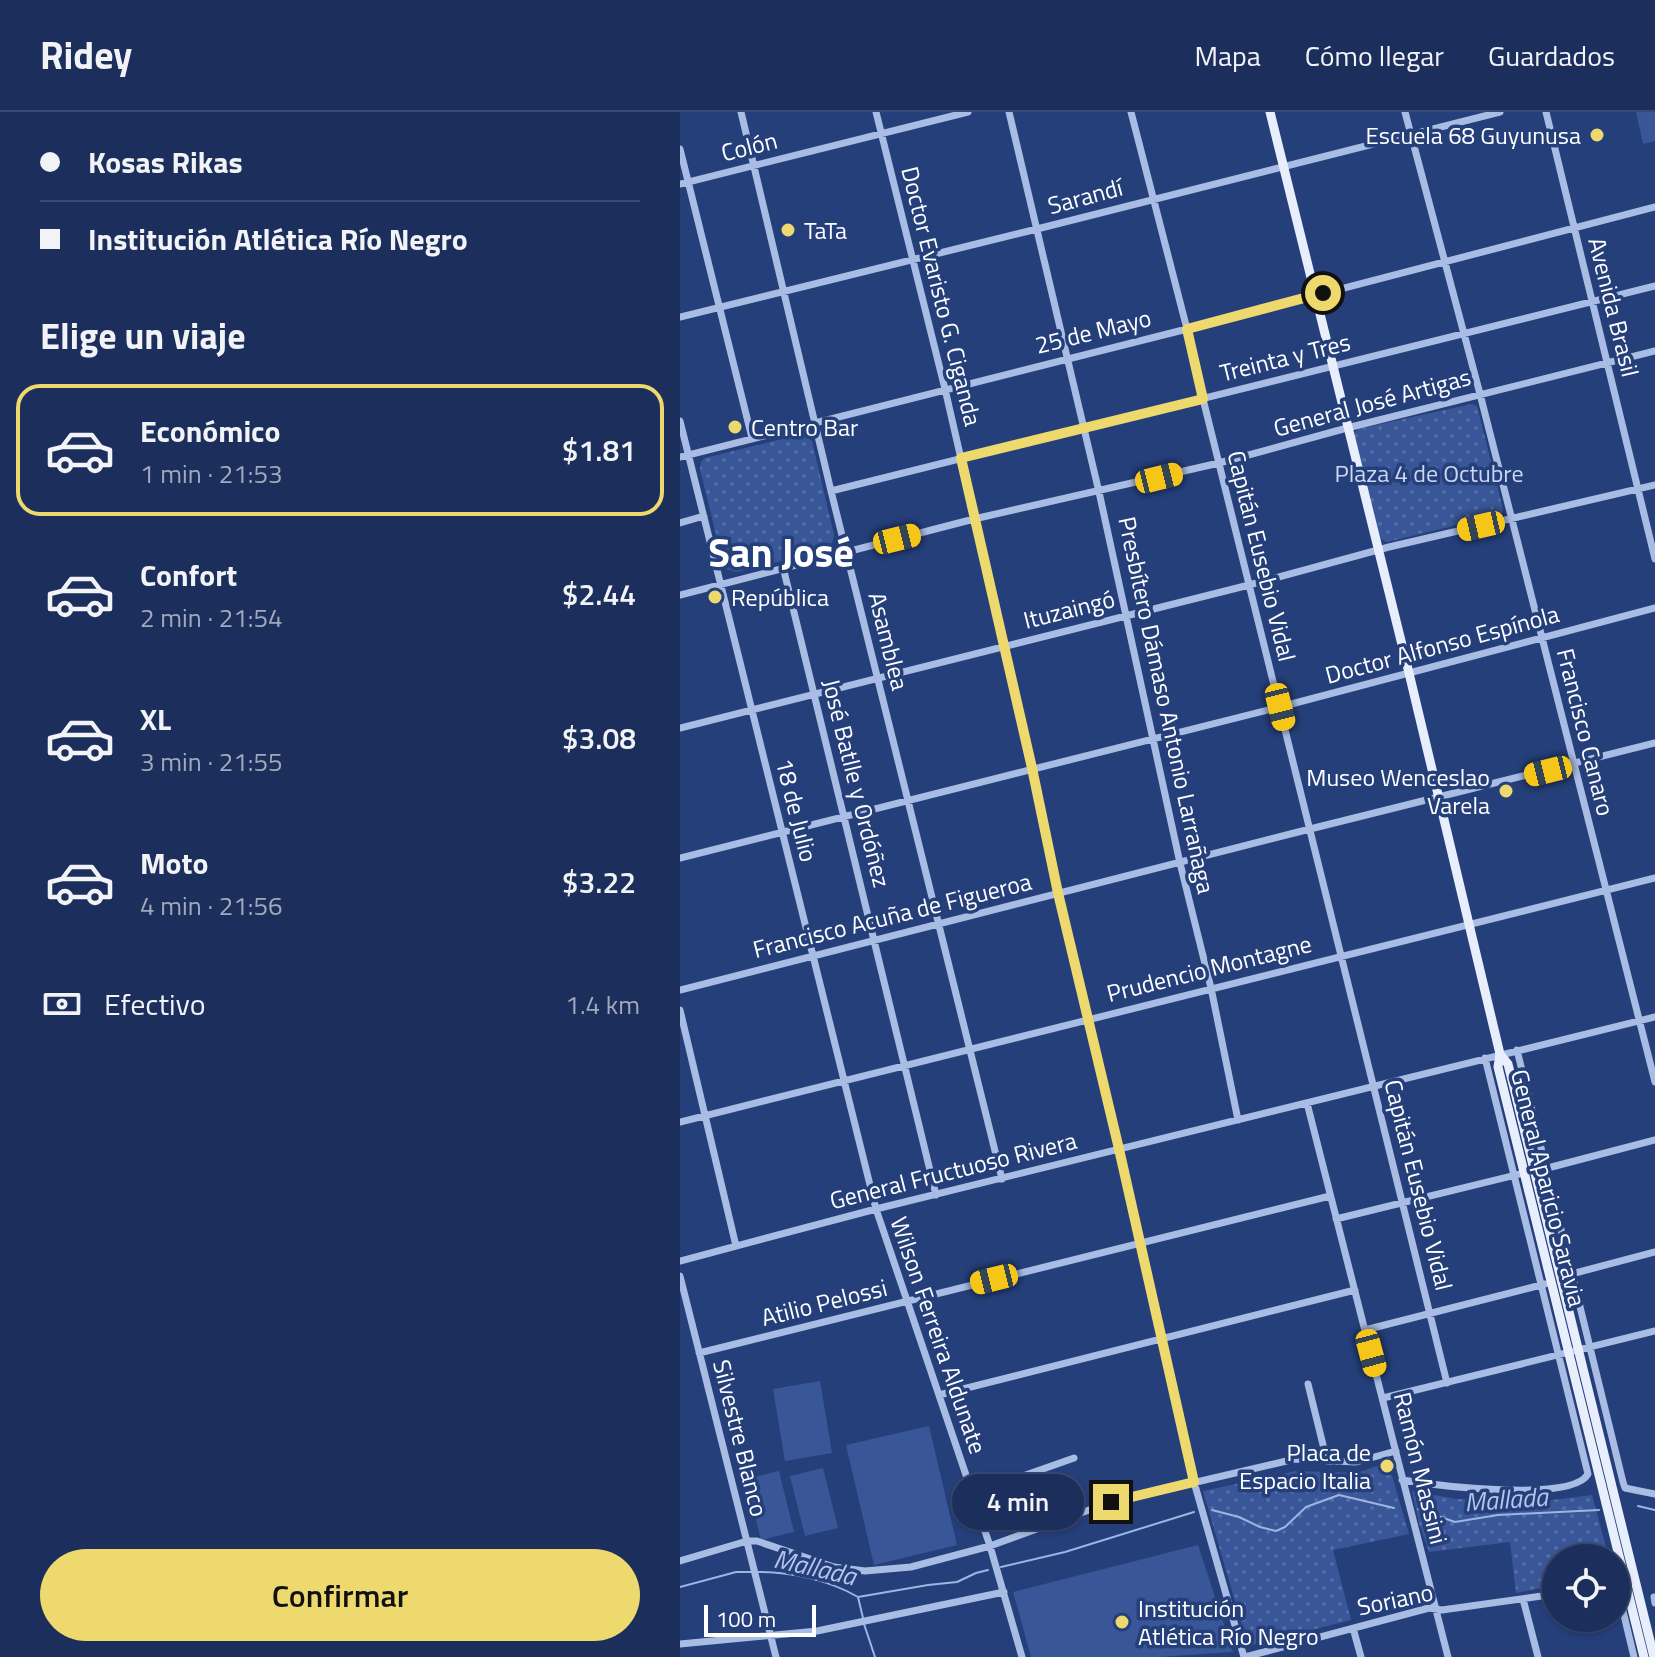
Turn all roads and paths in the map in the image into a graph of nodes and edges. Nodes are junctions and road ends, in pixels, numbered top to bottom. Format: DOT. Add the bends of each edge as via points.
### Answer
graph roads {
  1 [pos="741,112"];
  2 [pos="876,112"];
  3 [pos="968,112"];
  4 [pos="1009,112"];
  5 [pos="1131,112"];
  6 [pos="1270,112"];
  7 [pos="1405,112"];
  8 [pos="1500,112"];
  9 [pos="1546,112"];
  10 [pos="881,134"];
  11 [pos="1411,135"];
  12 [pos="680,149"];
  13 [pos="754,166"];
  14 [pos="1282,166"];
  15 [pos="684,183"];
  16 [pos="1153,199"];
  17 [pos="1655,207"];
  18 [pos="1574,228"];
  19 [pos="1037,229"];
  20 [pos="912,259"];
  21 [pos="1445,262"];
  22 [pos="1655,286"];
  23 [pos="785,291"];
  24 [pos="1315,295"];
  25 [pos="1592,301"];
  26 [pos="721,307"];
  27 [pos="680,317"];
  28 [pos="1187,329"];
  29 [pos="1464,334"];
  30 [pos="1655,351"];
  31 [pos="1067,358"];
  32 [pos="1607,362"];
  33 [pos="1332,366"];
  34 [pos="945,389"];
  35 [pos="1480,394"];
  36 [pos="1203,399"];
  37 [pos="680,421"];
  38 [pos="815,422"];
  39 [pos="1084,428"];
  40 [pos="1347,428"];
  41 [pos="752,438"];
  42 [pos="684,456"];
  43 [pos="961,458"];
  44 [pos="1219,463"];
  45 [pos="1655,485"];
  46 [pos="1637,489"];
  47 [pos="831,491"];
  48 [pos="1099,492"];
  49 [pos="704,516"];
  50 [pos="974,519"];
  51 [pos="1512,519"];
  52 [pos="680,523"];
  53 [pos="1378,550"];
  54 [pos="846,552"];
  55 [pos="1655,559"];
  56 [pos="783,567"];
  57 [pos="720,585"];
  58 [pos="1249,585"];
  59 [pos="680,595"];
  60 [pos="1655,608"];
  61 [pos="1126,615"];
  62 [pos="1542,639"];
  63 [pos="1004,646"];
  64 [pos="1409,673"];
  65 [pos="877,677"];
  66 [pos="814,693"];
  67 [pos="1280,707"];
  68 [pos="751,709"];
  69 [pos="680,728"];
  70 [pos="1153,738"];
  71 [pos="1655,743"];
  72 [pos="1573,765"];
  73 [pos="1032,768"];
  74 [pos="1439,798"];
  75 [pos="909,800"];
  76 [pos="844,816"];
  77 [pos="1310,829"];
  78 [pos="782,832"];
  79 [pos="680,858"];
  80 [pos="1180,863"];
  81 [pos="1655,878"];
  82 [pos="1605,890"];
  83 [pos="1058,893"];
  84 [pos="939,923"];
  85 [pos="1470,924"];
  86 [pos="875,940"];
  87 [pos="814,956"];
  88 [pos="1342,956"];
  89 [pos="1211,988"];
  90 [pos="680,990"];
  91 [pos="680,1010"];
  92 [pos="1655,1017"];
  93 [pos="1087,1019"];
  94 [pos="1641,1021"];
  95 [pos="970,1050"];
  96 [pos="1517,1050"];
  97 [pos="1500,1054"];
  98 [pos="1485,1058"];
  99 [pos="904,1066"];
  100 [pos="844,1081"];
  101 [pos="1655,1082"];
  102 [pos="1374,1085"];
  103 [pos="1307,1103"];
  104 [pos="704,1115"];
  105 [pos="1238,1120"];
  106 [pos="680,1122"];
  107 [pos="1655,1140"];
  108 [pos="1119,1149"];
  109 [pos="1546,1168"];
  110 [pos="1524,1173"];
  111 [pos="1002,1179"];
  112 [pos="936,1195"];
  113 [pos="1330,1196"];
  114 [pos="1402,1203"];
  115 [pos="876,1209"];
  116 [pos="1336,1219"];
  117 [pos="1139,1243"];
  118 [pos="736,1246"];
  119 [pos="1655,1252"];
  120 [pos="680,1261"];
  121 [pos="1572,1274"];
  122 [pos="680,1276"];
  123 [pos="1551,1282"];
  124 [pos="1355,1290"];
  125 [pos="907,1301"];
  126 [pos="1429,1313"];
  127 [pos="1365,1330"];
  128 [pos="1655,1331"];
  129 [pos="1161,1338"];
  130 [pos="1590,1346"];
  131 [pos="1568,1351"];
  132 [pos="699,1353"];
  133 [pos="1447,1383"];
  134 [pos="1308,1384"];
  135 [pos="939,1395"];
  136 [pos="1383,1398"];
  137 [pos="1396,1451"];
  138 [pos="1074,1458"];
  139 [pos="1327,1461"];
  140 [pos="1402,1480"];
  141 [pos="1194,1482"];
  142 [pos="972,1494"];
  143 [pos="1655,1494"];
  144 [pos="747,1541"];
  145 [pos="1613,1544"];
  146 [pos="990,1546"];
  147 [pos="680,1561"];
  148 [pos="1004,1592"];
  149 [pos="1542,1596"];
  150 [pos="1523,1599"];
  151 [pos="1630,1601"];
  152 [pos="1435,1608"];
  153 [pos="1630,1609"];
  154 [pos="1353,1628"];
  155 [pos="1630,1631"];
  156 [pos="770,1635"];
  157 [pos="680,1644"];
  158 [pos="776,1657"];
  159 [pos="1022,1657"];
  160 [pos="1245,1657"];
  161 [pos="1361,1657"];
  162 [pos="1448,1657"];
  163 [pos="1538,1657"];
  164 [pos="1634,1657"];
  165 [pos="1644,1657"];
  166 [pos="1654,1657"];
  1 -- 13 [label="street, Asamblea"];
  2 -- 10 [label="street, Doctor Evaristo G. Ciganda"];
  3 -- 10 [label="street, Colón"];
  4 -- 19 [label="street, Presbítero Dámaso Antonio Larrañaga"];
  5 -- 16 [label="street, Capitán Eusebio Vidal"];
  6 -- 14 [label="main road, General Aparicio Saravia"];
  7 -- 11 [label="street, Francisco Canaro"];
  8 -- 11 [label="street, Sarandí"];
  9 -- 18 [label="street, Avenida Brasil"];
  10 -- 13 [label="street, Colón"];
  10 -- 20 [label="street, Doctor Evaristo G. Ciganda"];
  11 -- 14 [label="street, Sarandí"];
  11 -- 21 [label="street, Francisco Canaro"];
  12 -- 15 [label="street"];
  13 -- 15 [label="street, Colón"];
  13 -- 23 [label="street, Asamblea"];
  14 -- 16 [label="street, Sarandí"];
  14 -- 24 [label="main road, General Aparicio Saravia"];
  15 -- 26 [label="street"];
  16 -- 19 [label="street, Sarandí"];
  16 -- 28 [label="street, Capitán Eusebio Vidal"];
  17 -- 18 [label="street, 25 de Mayo"];
  18 -- 21 [label="street, 25 de Mayo"];
  18 -- 25 [label="street, Avenida Brasil"];
  19 -- 20 [label="street, Sarandí"];
  19 -- 31 [label="street, Presbítero Dámaso Antonio Larrañaga"];
  20 -- 23 [label="street, Sarandí"];
  20 -- 34 [label="street, Doctor Evaristo G. Ciganda"];
  21 -- 24 [label="street, 25 de Mayo"];
  21 -- 29 [label="street, Francisco Canaro"];
  22 -- 25 [label="street, Treinta y Tres"];
  23 -- 26 [label="street, Sarandí"];
  23 -- 38 [label="street, Asamblea"];
  24 -- 28 [label="street, 25 de Mayo"];
  24 -- 33 [label="main road, General Aparicio Saravia"];
  25 -- 29 [label="street, Treinta y Tres"];
  25 -- 32 [label="street, Avenida Brasil"];
  26 -- 27 [label="street, Sarandí"];
  26 -- 41 [label="street"];
  28 -- 31 [label="street, 25 de Mayo"];
  28 -- 36 [label="street, Capitán Eusebio Vidal"];
  29 -- 33 [label="street, Treinta y Tres"];
  29 -- 35 [label="street, Francisco Canaro"];
  30 -- 32 [label="street, General José Artigas"];
  31 -- 34 [label="street, 25 de Mayo"];
  31 -- 39 [label="street, Presbítero Dámaso Antonio Larrañaga"];
  32 -- 35 [label="street, General José Artigas"];
  32 -- 46 [label="street, Avenida Brasil"];
  33 -- 36 [label="street, Treinta y Tres"];
  33 -- 40 [label="main road, General Aparicio Saravia"];
  34 -- 38 [label="street, 25 de Mayo"];
  34 -- 43 [label="street, Doctor Evaristo G. Ciganda"];
  35 -- 40 [label="street, General José Artigas"];
  35 -- 51 [label="street, Francisco Canaro"];
  36 -- 39 [label="street, Treinta y Tres"];
  36 -- 44 [label="street, Capitán Eusebio Vidal"];
  37 -- 42 [label="street, 18 de Julio"];
  38 -- 41 [label="street, 25 de Mayo"];
  38 -- 47 [label="street, Asamblea"];
  39 -- 43 [label="street, Treinta y Tres"];
  39 -- 48 [label="street, Presbítero Dámaso Antonio Larrañaga"];
  40 -- 44 [label="street, General José Artigas"];
  40 -- 53 [label="main road, General Aparicio Saravia"];
  41 -- 42 [label="street, 25 de Mayo"];
  42 -- 49 [label="street, 18 de Julio"];
  43 -- 47 [label="street, Treinta y Tres"];
  43 -- 50 [label="street, Doctor Evaristo G. Ciganda"];
  44 -- 48 [label="street, General José Artigas"];
  44 -- 58 [label="street, Capitán Eusebio Vidal"];
  45 -- 46 [label="street, Ituzaingó"];
  46 -- 51 [label="street, Ituzaingó"];
  46 -- 55 [label="street, Avenida Brasil"];
  47 -- 54 [label="street, Asamblea"];
  48 -- 50 [label="street, General José Artigas"];
  48 -- 61 [label="street, Presbítero Dámaso Antonio Larrañaga"];
  49 -- 52 [label="street"];
  49 -- 57 [label="street, 18 de Julio"];
  50 -- 54 [label="street, General José Artigas"];
  50 -- 63 [label="street, Doctor Evaristo G. Ciganda"];
  51 -- 53 [label="street, Ituzaingó"];
  51 -- 62 [label="street, Francisco Canaro"];
  53 -- 58 [label="street, Ituzaingó"];
  53 -- 64 [label="main road, General Aparicio Saravia"];
  54 -- 56 [label="street, General José Artigas"];
  54 -- 65 [label="street, Asamblea"];
  56 -- 57 [label="street, General José Artigas"];
  56 -- 66 [label="street, José Batlle y Ordóñez"];
  57 -- 59 [label="street, General José Artigas"];
  57 -- 68 [label="street, 18 de Julio"];
  58 -- 61 [label="street, Ituzaingó"];
  58 -- 67 [label="street, Capitán Eusebio Vidal"];
  60 -- 62 [label="street, Doctor Alfonso Espínola"];
  61 -- 63 [label="street, Ituzaingó"];
  61 -- 70 [label="street, Presbítero Dámaso Antonio Larrañaga"];
  62 -- 64 [label="street, Doctor Alfonso Espínola"];
  62 -- 72 [label="street, Francisco Canaro"];
  63 -- 65 [label="street, Ituzaingó"];
  63 -- 73 [label="street, Doctor Evaristo G. Ciganda"];
  64 -- 67 [label="street, Doctor Alfonso Espínola"];
  64 -- 74 [label="main road, General Aparicio Saravia"];
  65 -- 66 [label="street, Ituzaingó"];
  65 -- 75 [label="street, Asamblea"];
  66 -- 68 [label="street, Ituzaingó"];
  66 -- 76 [label="street, José Batlle y Ordóñez"];
  67 -- 70 [label="street, Doctor Alfonso Espínola"];
  67 -- 77 [label="street, Capitán Eusebio Vidal"];
  68 -- 69 [label="street, Ituzaingó"];
  68 -- 78 [label="street, 18 de Julio"];
  70 -- 73 [label="street, Doctor Alfonso Espínola"];
  70 -- 80 [label="street, Presbítero Dámaso Antonio Larrañaga"];
  71 -- 72 [label="street, Francisco Acuña de Figueroa"];
  72 -- 74 [label="street, Francisco Acuña de Figueroa"];
  72 -- 82 [label="street, Francisco Canaro"];
  73 -- 75 [label="street, Doctor Alfonso Espínola"];
  73 -- 83 [label="street, Doctor Evaristo G. Ciganda"];
  74 -- 77 [label="street, Francisco Acuña de Figueroa"];
  74 -- 85 [label="main road, General Aparicio Saravia"];
  75 -- 76 [label="street, Doctor Alfonso Espínola"];
  75 -- 84 [label="street, Asamblea"];
  76 -- 78 [label="street, Doctor Alfonso Espínola"];
  76 -- 86 [label="street, José Batlle y Ordóñez"];
  77 -- 80 [label="street, Francisco Acuña de Figueroa"];
  77 -- 88 [label="street, Capitán Eusebio Vidal"];
  78 -- 79 [label="street, Doctor Alfonso Espínola"];
  78 -- 87 [label="street, 18 de Julio"];
  80 -- 83 [label="street, Francisco Acuña de Figueroa"];
  80 -- 89 [label="street, Presbítero Dámaso Antonio Larrañaga"];
  81 -- 82 [label="street, Prudencio Montagne"];
  82 -- 85 [label="street, Prudencio Montagne"];
  82 -- 94 [label="street, Francisco Canaro"];
  83 -- 84 [label="street, Francisco Acuña de Figueroa"];
  83 -- 93 [label="street, Doctor Evaristo G. Ciganda"];
  84 -- 86 [label="street, Francisco Acuña de Figueroa"];
  84 -- 95 [label="street, Asamblea"];
  85 -- 88 [label="street, Prudencio Montagne"];
  85 -- 97 [label="main road, General Aparicio Saravia"];
  86 -- 87 [label="street, Francisco Acuña de Figueroa"];
  86 -- 99 [label="street, José Batlle y Ordóñez"];
  87 -- 90 [label="street, Francisco Acuña de Figueroa"];
  87 -- 100 [label="street, 18 de Julio"];
  88 -- 89 [label="street, Prudencio Montagne"];
  88 -- 102 [label="street, Capitán Eusebio Vidal"];
  89 -- 93 [label="street, Prudencio Montagne"];
  89 -- 105 [label="street, Presbítero Dámaso Antonio Larrañaga"];
  91 -- 104 [label="street"];
  92 -- 94 [label="street, General Fructuoso Rivera"];
  93 -- 95 [label="street, Prudencio Montagne"];
  93 -- 108 [label="street, Doctor Evaristo G. Ciganda"];
  94 -- 96 [label="street, General Fructuoso Rivera"];
  94 -- 101 [label="street, Francisco Canaro"];
  95 -- 99 [label="street, Prudencio Montagne"];
  95 -- 111 [label="street, Asamblea"];
  96 -- 97 [label="street, General Fructuoso Rivera"];
  96 -- 109 [label="street, General Aparicio Saravia"];
  97 -- 98 [label="street, General Fructuoso Rivera"];
  97 -- 110 [label="main road, General Aparicio Saravia" via="1508,1064"];
  98 -- 102 [label="street, General Fructuoso Rivera"];
  98 -- 110 [label="street, General Aparicio Saravia"];
  99 -- 100 [label="street, Prudencio Montagne"];
  99 -- 112 [label="street, José Batlle y Ordóñez"];
  100 -- 104 [label="street, Prudencio Montagne"];
  100 -- 115 [label="street, 18 de Julio"];
  102 -- 103 [label="street, General Fructuoso Rivera"];
  102 -- 114 [label="street, Capitán Eusebio Vidal"];
  103 -- 105 [label="street, General Fructuoso Rivera"];
  103 -- 113 [label="street, Ramón Massini"];
  104 -- 106 [label="street, Prudencio Montagne"];
  104 -- 118 [label="street"];
  105 -- 108 [label="street, General Fructuoso Rivera"];
  107 -- 109 [label="street"];
  108 -- 111 [label="street, General Fructuoso Rivera"];
  108 -- 117 [label="street, Doctor Evaristo G. Ciganda"];
  109 -- 110 [label="street"];
  109 -- 121 [label="street, General Aparicio Saravia"];
  110 -- 114 [label="street"];
  110 -- 123 [label="main road, General Aparicio Saravia"];
  110 -- 123 [label="street, General Aparicio Saravia"];
  111 -- 112 [label="street, General Fructuoso Rivera"];
  112 -- 115 [label="street, General Fructuoso Rivera"];
  113 -- 116 [label="street, Ramón Massini"];
  113 -- 117 [label="street, Atilio Pelossi"];
  114 -- 116 [label="street"];
  114 -- 126 [label="street, Capitán Eusebio Vidal"];
  115 -- 118 [label="street, General Fructuoso Rivera"];
  115 -- 125 [label="street, Wilson Ferreira Aldunate"];
  116 -- 124 [label="street, Ramón Massini"];
  117 -- 125 [label="street, Atilio Pelossi"];
  117 -- 129 [label="street, Doctor Evaristo G. Ciganda"];
  118 -- 120 [label="street, General Fructuoso Rivera"];
  119 -- 121 [label="street"];
  121 -- 123 [label="street"];
  121 -- 130 [label="street, General Aparicio Saravia"];
  122 -- 132 [label="street, Silvestre Blanco"];
  123 -- 126 [label="street"];
  123 -- 131 [label="main road, General Aparicio Saravia"];
  123 -- 131 [label="street, General Aparicio Saravia"];
  124 -- 127 [label="street, Ramón Massini"];
  124 -- 129 [label="street"];
  125 -- 132 [label="street, Atilio Pelossi"];
  125 -- 135 [label="street, Wilson Ferreira Aldunate"];
  126 -- 127 [label="street"];
  126 -- 133 [label="street, Capitán Eusebio Vidal"];
  127 -- 136 [label="street, Ramón Massini"];
  128 -- 130 [label="street"];
  129 -- 135 [label="street"];
  129 -- 141 [label="street, Doctor Evaristo G. Ciganda"];
  130 -- 131 [label="street"];
  130 -- 143 [label="street, General Aparicio Saravia" via="1625,1488"];
  131 -- 133 [label="street"];
  131 -- 140 [label="street, General Aparicio Saravia" via="1588,1474 1581,1482 1545,1489"];
  131 -- 145 [label="main road, General Aparicio Saravia"];
  132 -- 144 [label="street, Silvestre Blanco"];
  133 -- 136 [label="street"];
  134 -- 139 [label="street"];
  135 -- 142 [label="street, Wilson Ferreira Aldunate"];
  136 -- 137 [label="street, Ramón Massini"];
  137 -- 139 [label="street" via="1356,1462"];
  137 -- 140 [label="street, Ramón Massini"];
  138 -- 142 [label="street"];
  139 -- 141 [label="street" via="1295,1459"];
  140 -- 152 [label="street, Ramón Massini"];
  141 -- 146 [label="street" via="1111,1502"];
  141 -- 160 [label="street, Doctor Evaristo G. Ciganda"];
  142 -- 146 [label="street, Wilson Ferreira Aldunate"];
  144 -- 146 [label="street" via="865,1571 911,1567"];
  144 -- 147 [label="street"];
  144 -- 156 [label="street, Silvestre Blanco"];
  146 -- 148 [label="street, Wilson Ferreira Aldunate"];
  148 -- 156 [label="street" via="856,1624"];
  148 -- 159 [label="street, Wilson Ferreira Aldunate"];
  149 -- 150 [label="street, Soriano"];
  150 -- 152 [label="street, Soriano"];
  150 -- 163 [label="street"];
  151 -- 166 [label="main road, General Aparicio Saravia"];
  152 -- 154 [label="street, Soriano"];
  152 -- 162 [label="street, Ramón Massini"];
  153 -- 165 [label="main road, General Aparicio Saravia"];
  154 -- 160 [label="street, Soriano"];
  154 -- 161 [label="street"];
  155 -- 164 [label="street, General Aparicio Saravia"];
  156 -- 157 [label="street"];
  156 -- 158 [label="street, Silvestre Blanco"];
}
